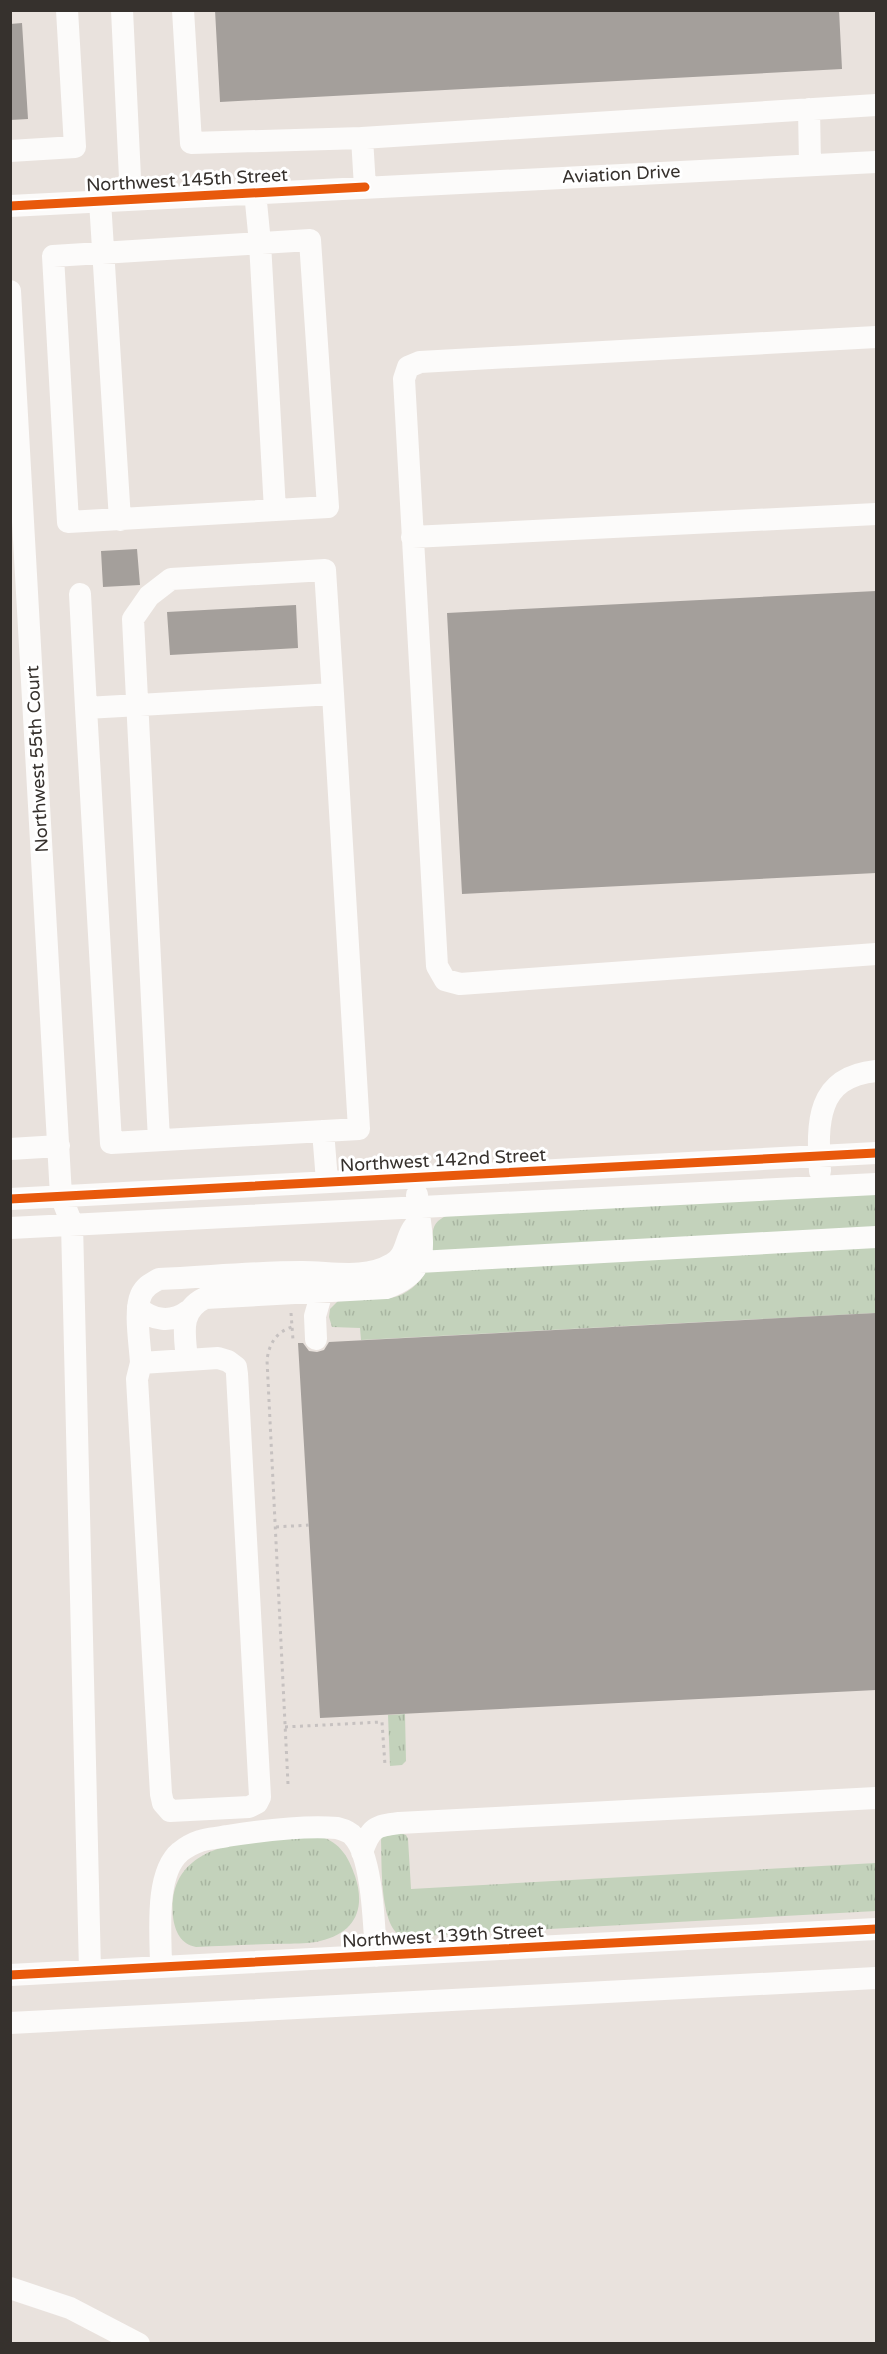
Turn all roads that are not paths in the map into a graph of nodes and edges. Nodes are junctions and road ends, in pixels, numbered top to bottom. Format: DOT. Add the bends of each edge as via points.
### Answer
graph roads {
  1 [pos="67,10"];
  2 [pos="122,10"];
  3 [pos="183,10"];
  4 [pos="876,105"];
  5 [pos="809,109"];
  6 [pos="362,138"];
  7 [pos="10,151"];
  8 [pos="876,162"];
  9 [pos="810,165"];
  10 [pos="365,187"];
  11 [pos="255,192"];
  12 [pos="131,199"];
  13 [pos="100,201"];
  14 [pos="10,206"];
  15 [pos="260,243"];
  16 [pos="104,253"];
  17 [pos="10,291"];
  18 [pos="876,337"];
  19 [pos="275,510"];
  20 [pos="876,514"];
  21 [pos="120,520"];
  22 [pos="412,537"];
  23 [pos="80,594"];
  24 [pos="333,694"];
  25 [pos="136,704"];
  26 [pos="86,708"];
  27 [pos="876,954"];
  28 [pos="876,1071"];
  29 [pos="323,1131"];
  30 [pos="159,1140"];
  31 [pos="59,1146"];
  32 [pos="10,1149"];
  33 [pos="876,1153"];
  34 [pos="819,1156"];
  35 [pos="416,1178"];
  36 [pos="327,1181"];
  37 [pos="876,1184"];
  38 [pos="822,1187"];
  39 [pos="61,1196"];
  40 [pos="10,1199"];
  41 [pos="418,1215"];
  42 [pos="72,1224"];
  43 [pos="10,1228"];
  44 [pos="876,1237"];
  45 [pos="419,1262"];
  46 [pos="322,1292"];
  47 [pos="138,1307"];
  48 [pos="188,1311"];
  49 [pos="316,1339"];
  50 [pos="187,1360"];
  51 [pos="141,1363"];
  52 [pos="876,1798"];
  53 [pos="377,1826"];
  54 [pos="339,1828"];
  55 [pos="362,1852"];
  56 [pos="876,1929"];
  57 [pos="376,1956"];
  58 [pos="161,1967"];
  59 [pos="90,1970"];
  60 [pos="10,1975"];
  61 [pos="876,1978"];
  62 [pos="10,2023"];
  63 [pos="10,2288"];
  64 [pos="139,2343"];
  1 -- 7 [label="street" via="75,147"];
  2 -- 12 [label="street"];
  3 -- 6 [label="street" via="191,143"];
  4 -- 5 [label="street"];
  5 -- 6 [label="street"];
  5 -- 9 [label="street"];
  6 -- 10 [label="street"];
  8 -- 9 [label="street, Aviation Drive"];
  9 -- 10 [label="street, Aviation Drive"];
  10 -- 11 [label="street, Northwest 145th Street"];
  11 -- 12 [label="street, Northwest 145th Street"];
  11 -- 15 [label="street"];
  12 -- 13 [label="street, Northwest 145th Street"];
  13 -- 14 [label="street, Northwest 145th Street"];
  13 -- 16 [label="street"];
  15 -- 16 [label="street"];
  15 -- 19 [label="street"];
  15 -- 19 [label="street" via="310,240 328,507"];
  16 -- 21 [label="street"];
  16 -- 21 [label="street" via="53,256 68,522"];
  17 -- 31 [label="street, Northwest 55th Court"];
  18 -- 22 [label="street" via="420,362 408,367 404,379"];
  19 -- 21 [label="street"];
  20 -- 22 [label="street"];
  22 -- 27 [label="street" via="437,966 445,980 460,984"];
  23 -- 26 [label="street"];
  24 -- 25 [label="street"];
  24 -- 25 [label="street" via="325,570 171,579 149,596 132,619"];
  24 -- 29 [label="street" via="359,1129"];
  25 -- 26 [label="street"];
  25 -- 30 [label="street"];
  26 -- 30 [label="street" via="111,1143"];
  28 -- 34 [label="street" via="842,1082 826,1098 820,1116"];
  29 -- 30 [label="street"];
  29 -- 36 [label="street"];
  31 -- 32 [label="street"];
  31 -- 39 [label="street, Northwest 55th Court"];
  33 -- 34 [label="street, Northwest 142nd Street"];
  34 -- 35 [label="street, Northwest 142nd Street"];
  34 -- 38 [label="street"];
  35 -- 36 [label="street, Northwest 142nd Street"];
  35 -- 41 [label="street"];
  36 -- 39 [label="street, Northwest 142nd Street"];
  37 -- 38 [label="street"];
  38 -- 41 [label="street"];
  39 -- 40 [label="street, Northwest 142nd Street"];
  39 -- 42 [label="street, Northwest 55th Court"];
  41 -- 42 [label="street"];
  41 -- 45 [label="street" via="423,1234"];
  41 -- 47 [label="street" via="406,1249 397,1261 383,1269 364,1274 301,1272 159,1279 141,1294"];
  42 -- 43 [label="street"];
  42 -- 59 [label="street"];
  44 -- 45 [label="street"];
  45 -- 46 [label="street" via="401,1282 386,1288"];
  46 -- 48 [label="street" via="205,1298"];
  46 -- 49 [label="street" via="315,1316"];
  47 -- 48 [label="street" via="157,1318 173,1318"];
  47 -- 51 [label="street"];
  48 -- 50 [label="street"];
  50 -- 51 [label="street"];
  50 -- 51 [label="street" via="218,1358 228,1361 237,1374 260,1797 249,1807 170,1811 163,1803 137,1379"];
  52 -- 53 [label="street"];
  53 -- 54 [label="street"];
  53 -- 55 [label="street" via="368,1835"];
  54 -- 55 [label="street" via="353,1835"];
  54 -- 58 [label="street" via="200,1840 179,1853 168,1870 162,1893"];
  55 -- 57 [label="street"];
  56 -- 57 [label="street, Northwest 139th Street"];
  57 -- 58 [label="street, Northwest 139th Street"];
  58 -- 59 [label="street, Northwest 139th Street"];
  59 -- 60 [label="street, Northwest 139th Street"];
  61 -- 62 [label="street"];
  63 -- 64 [label="street" via="70,2308"];
}
